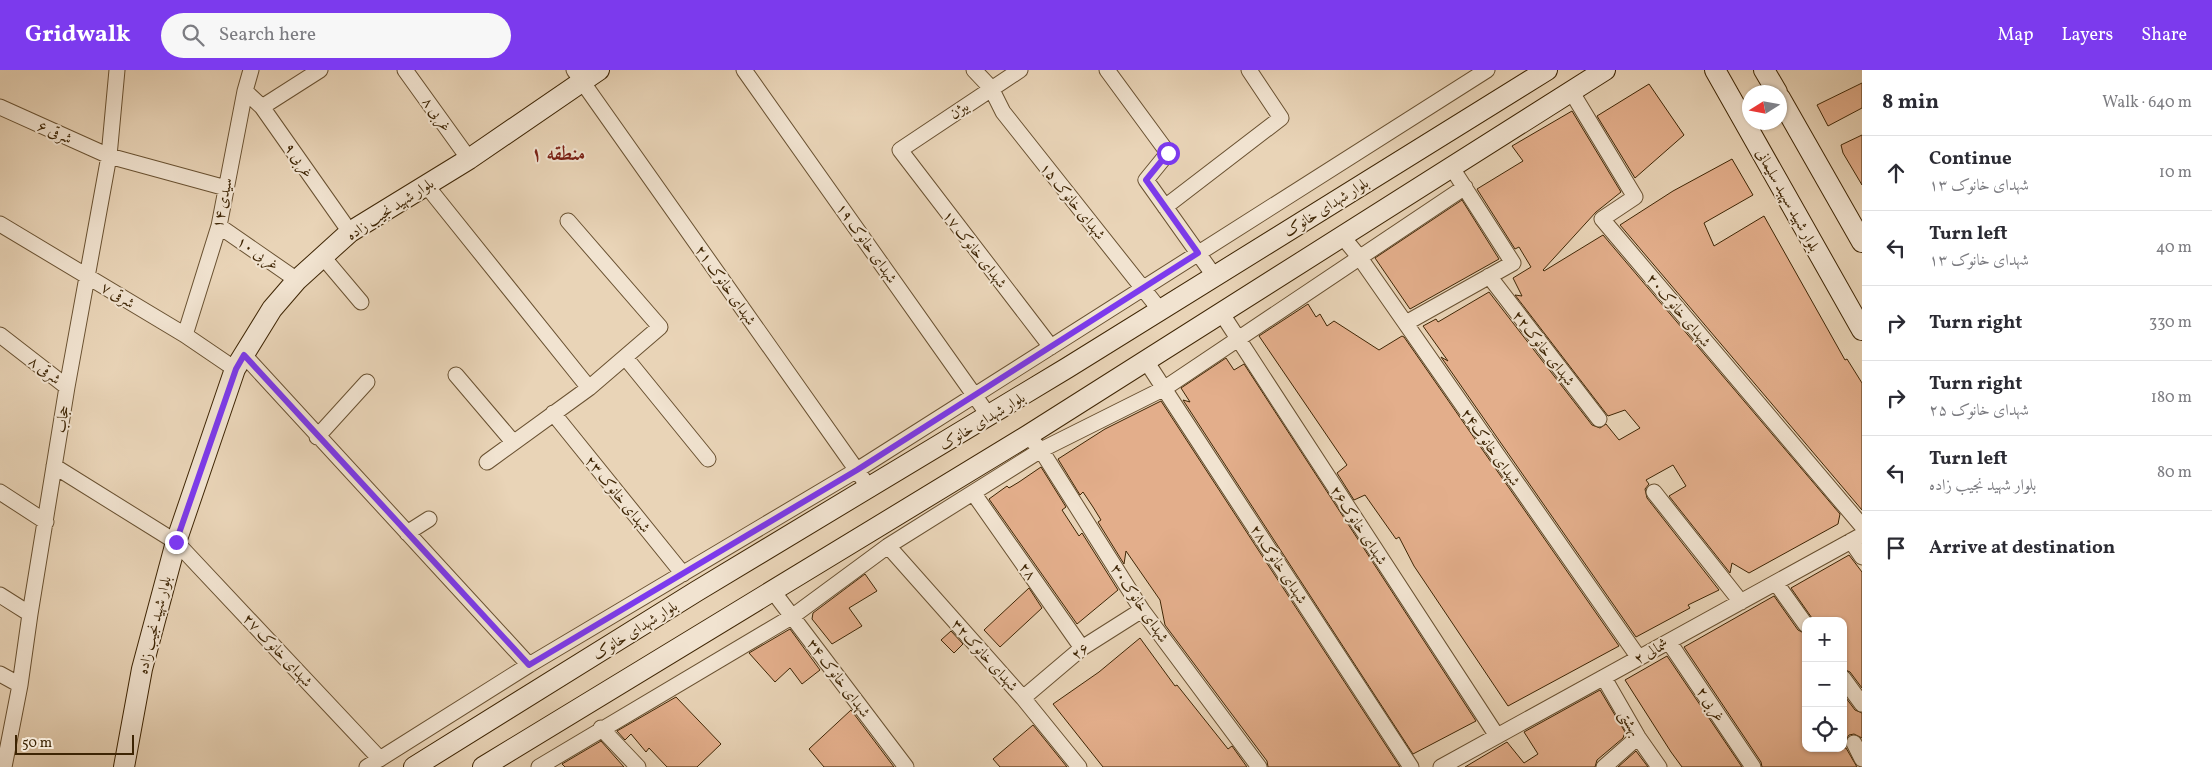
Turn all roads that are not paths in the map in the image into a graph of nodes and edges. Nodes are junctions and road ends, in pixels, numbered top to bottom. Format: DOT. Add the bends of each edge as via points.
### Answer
graph roads {
  1 [pos="117,70"];
  2 [pos="251,70"];
  3 [pos="320,70"];
  4 [pos="405,70"];
  5 [pos="744,70"];
  6 [pos="974,70"];
  7 [pos="1020,70"];
  8 [pos="1107,70"];
  9 [pos="1250,70"];
  10 [pos="1487,70"];
  11 [pos="1546,70"];
  12 [pos="1605,70"];
  13 [pos="1715,70"];
  14 [pos="1764,70"];
  15 [pos="585,74"];
  16 [pos="1772,85"];
  17 [pos="991,88"];
  18 [pos="1571,91"];
  19 [pos="245,92"];
  20 [pos="0,107"];
  21 [pos="262,107"];
  22 [pos="1787,110"];
  23 [pos="900,150"];
  24 [pos="109,156"];
  25 [pos="469,159"];
  26 [pos="1452,168"];
  27 [pos="426,185"];
  28 [pos="1465,187"];
  29 [pos="226,188"];
  30 [pos="1165,206"];
  31 [pos="568,221"];
  32 [pos="0,224"];
  33 [pos="219,226"];
  34 [pos="350,232"];
  35 [pos="1342,236"];
  36 [pos="1862,242"];
  37 [pos="1198,253"];
  38 [pos="323,257"];
  39 [pos="1360,258"];
  40 [pos="86,276"];
  41 [pos="1489,276"];
  42 [pos="1215,277"];
  43 [pos="297,280"];
  44 [pos="1144,288"];
  45 [pos="361,302"];
  46 [pos="1160,310"];
  47 [pos="1222,314"];
  48 [pos="1406,323"];
  49 [pos="1862,330"];
  50 [pos="184,334"];
  51 [pos="0,335"];
  52 [pos="1238,337"];
  53 [pos="1051,347"];
  54 [pos="625,357"];
  55 [pos="1146,361"];
  56 [pos="240,362"];
  57 [pos="456,375"];
  58 [pos="367,382"];
  59 [pos="67,387"];
  60 [pos="589,388"];
  61 [pos="1165,388"];
  62 [pos="974,394"];
  63 [pos="553,413"];
  64 [pos="990,416"];
  65 [pos="1599,419"];
  66 [pos="317,437"];
  67 [pos="514,442"];
  68 [pos="1034,443"];
  69 [pos="708,459"];
  70 [pos="487,462"];
  71 [pos="54,466"];
  72 [pos="857,470"];
  73 [pos="870,489"];
  74 [pos="0,492"];
  75 [pos="1654,492"];
  76 [pos="974,494"];
  77 [pos="780,516"];
  78 [pos="429,519"];
  79 [pos="46,522"];
  80 [pos="1862,526"];
  81 [pos="407,533"];
  82 [pos="792,535"];
  83 [pos="1856,538"];
  84 [pos="176,542"];
  85 [pos="888,546"];
  86 [pos="1862,557"];
  87 [pos="683,574"];
  88 [pos="1776,583"];
  89 [pos="772,590"];
  90 [pos="0,596"];
  91 [pos="1742,602"];
  92 [pos="1142,610"];
  93 [pos="30,614"];
  94 [pos="793,616"];
  95 [pos="1802,619"];
  96 [pos="605,620"];
  97 [pos="616,641"];
  98 [pos="1669,642"];
  99 [pos="1082,648"];
  100 [pos="1638,658"];
  101 [pos="529,665"];
  102 [pos="0,674"];
  103 [pos="1604,678"];
  104 [pos="1847,683"];
  105 [pos="20,685"];
  106 [pos="1023,698"];
  107 [pos="1862,704"];
  108 [pos="431,727"];
  109 [pos="601,728"];
  110 [pos="1497,736"];
  111 [pos="1638,737"];
  112 [pos="1854,743"];
  113 [pos="443,749"];
  114 [pos="1862,758"];
  115 [pos="380,759"];
  116 [pos="4,767"];
  117 [pos="124,767"];
  118 [pos="366,767"];
  119 [pos="414,767"];
  120 [pos="483,767"];
  121 [pos="539,767"];
  122 [pos="638,767"];
  123 [pos="906,767"];
  124 [pos="1079,767"];
  125 [pos="1259,767"];
  126 [pos="1411,767"];
  127 [pos="1441,767"];
  128 [pos="1604,767"];
  129 [pos="1659,767"];
  130 [pos="1752,767"];
  1 -- 24 [label="street, حجاب"];
  2 -- 19 [label="street, سیدی ۱۴"];
  3 -- 21 [label="street"];
  4 -- 25 [label="street, غربی ۸"];
  5 -- 62 [label="street, شهدای خانوک ۱۹"];
  6 -- 17 [label="street, شهدای خانوک ۱۵"];
  7 -- 17 [label="street, بیژن"];
  8 -- 30 [label="street" via="1168,153 1146,180"];
  9 -- 30 [label="street" via="1281,118"];
  10 -- 37 [label="street"];
  11 -- 42 [label="main road, بلوار شهدای خانوک"];
  12 -- 18 [label="main road"];
  13 -- 49 [label="main road, بلوار شهید سپهبد سلیمانی"];
  14 -- 16 [label="main road"];
  15 -- 25 [label="main road, بلوار شهید نجیب زاده"];
  15 -- 72 [label="street, شهدای خانوک ۲۱"];
  17 -- 23 [label="street, بیژن"];
  17 -- 44 [label="street, شهدای خانوک ۱۵" via="1003,112"];
  18 -- 26 [label="main road"];
  18 -- 80 [label="street, شهدای خانوک۲۰" via="1635,197 1602,219"];
  19 -- 21 [label="street, غربی ۹"];
  19 -- 29 [label="street, سیدی ۱۴"];
  20 -- 24 [label="street, شرقی ۶"];
  21 -- 34 [label="street, غربی ۹"];
  22 -- 36 [label="main road"];
  23 -- 53 [label="street, شهدای خانوک ۱۷"];
  24 -- 29 [label="street, شرقی ۶"];
  24 -- 40 [label="street, حجاب"];
  25 -- 27 [label="main road, بلوار شهید نجیب زاده"];
  26 -- 28 [label="street"];
  26 -- 35 [label="main road"];
  27 -- 34 [label="main road, بلوار شهید نجیب زاده"];
  27 -- 60 [label="street"];
  28 -- 39 [label="street"];
  28 -- 41 [label="street" via="1513,263"];
  29 -- 33 [label="street, سیدی ۱۴"];
  30 -- 37 [label="street"];
  31 -- 54 [label="street" via="660,327"];
  32 -- 40 [label="street, شرقی ۷"];
  33 -- 43 [label="street, غربی ۱۰"];
  33 -- 50 [label="street, سیدی ۱۴"];
  34 -- 38 [label="main road, بلوار شهید نجیب زاده"];
  35 -- 39 [label="street, شهدای خانوک۲۴"];
  35 -- 47 [label="main road"];
  37 -- 42 [label="street"];
  37 -- 44 [label="street"];
  38 -- 43 [label="main road, بلوار شهید نجیب زاده"];
  38 -- 45 [label="street"];
  39 -- 48 [label="street, شهدای خانوک۲۴"];
  39 -- 52 [label="street"];
  40 -- 50 [label="street, شرقی ۷"];
  40 -- 59 [label="street, حجاب"];
  41 -- 48 [label="street"];
  41 -- 65 [label="street, شهدای خانوک۲۲"];
  42 -- 46 [label="main road, بلوار شهدای خانوک"];
  43 -- 56 [label="main road, بلوار شهید نجیب زاده" via="272,310"];
  44 -- 46 [label="street, شهدای خانوک ۱۵"];
  44 -- 53 [label="street"];
  46 -- 64 [label="main road, بلوار شهدای خانوک"];
  47 -- 52 [label="street, شهدای خانوک۲۶"];
  47 -- 55 [label="main road"];
  48 -- 100 [label="street, شهدای خانوک۲۴"];
  50 -- 56 [label="street, شرقی ۷"];
  51 -- 59 [label="street, شرقی ۸"];
  52 -- 61 [label="street"];
  52 -- 110 [label="street, شهدای خانوک۲۶"];
  53 -- 62 [label="street"];
  54 -- 60 [label="street"];
  54 -- 69 [label="street"];
  55 -- 61 [label="street, شهدای خانوک۲۸"];
  55 -- 68 [label="main road"];
  56 -- 66 [label="street, شرقی ۷"];
  56 -- 84 [label="main road, بلوار شهید نجیب زاده"];
  57 -- 67 [label="street"];
  58 -- 66 [label="street"];
  59 -- 71 [label="street, حجاب"];
  60 -- 63 [label="street"];
  61 -- 68 [label="street"];
  61 -- 126 [label="street, شهدای خانوک۲۸"];
  62 -- 64 [label="street, شهدای خانوک ۱۹"];
  62 -- 72 [label="street"];
  63 -- 67 [label="street"];
  63 -- 87 [label="street, شهدای خانوک ۲۳"];
  64 -- 73 [label="main road, بلوار شهدای خانوک"];
  66 -- 81 [label="street, شرقی ۷"];
  67 -- 70 [label="street"];
  68 -- 76 [label="street"];
  68 -- 89 [label="main road"];
  68 -- 92 [label="street, شهدای خانوک۳۰"];
  71 -- 79 [label="street, حجاب"];
  71 -- 84 [label="street, شهدای خانوک ۲۷"];
  72 -- 73 [label="street, شهدای خانوک ۲۱"];
  72 -- 77 [label="street"];
  73 -- 82 [label="main road, بلوار شهدای خانوک"];
  74 -- 79 [label="street"];
  75 -- 91 [label="street"];
  76 -- 85 [label="street"];
  76 -- 99 [label="street, ۲۸"];
  77 -- 82 [label="street"];
  77 -- 87 [label="street"];
  78 -- 81 [label="street"];
  79 -- 93 [label="street, حجاب"];
  81 -- 101 [label="street, شرقی ۷"];
  82 -- 97 [label="main road, بلوار شهدای خانوک"];
  83 -- 86 [label="street"];
  83 -- 88 [label="street, شمالی ۲"];
  84 -- 115 [label="street, شهدای خانوک ۲۷"];
  84 -- 117 [label="main road, بلوار شهید نجیب زاده" via="142,669"];
  85 -- 94 [label="street"];
  85 -- 106 [label="street, شهدای خانوک۳۲"];
  87 -- 96 [label="street"];
  88 -- 91 [label="street, شمالی ۲"];
  88 -- 95 [label="street"];
  89 -- 94 [label="street, ۳۴ شهدای خانوک"];
  89 -- 120 [label="main road"];
  90 -- 93 [label="street"];
  91 -- 98 [label="street, شمالی ۲"];
  92 -- 99 [label="street, ۲۶"];
  92 -- 125 [label="street, شهدای خانوک۳۰"];
  93 -- 105 [label="street, حجاب"];
  94 -- 109 [label="street"];
  94 -- 123 [label="street, ۳۴ شهدای خانوک"];
  96 -- 97 [label="street"];
  96 -- 101 [label="street"];
  97 -- 113 [label="main road, بلوار شهدای خانوک"];
  98 -- 100 [label="street, شمالی ۲"];
  98 -- 130 [label="street, ۲ غربی"];
  99 -- 106 [label="street, ۲۶"];
  100 -- 103 [label="street, شمالی ۲"];
  101 -- 108 [label="street"];
  102 -- 105 [label="street"];
  103 -- 110 [label="street, شمالی ۲"];
  103 -- 111 [label="street, بهشتی"];
  104 -- 107 [label="street"];
  105 -- 116 [label="street, حجاب"];
  106 -- 124 [label="street, شهدای خانوک۳۲"];
  108 -- 113 [label="street"];
  108 -- 115 [label="street"];
  109 -- 121 [label="street"];
  109 -- 122 [label="street"];
  110 -- 127 [label="street, شمالی ۲"];
  111 -- 128 [label="street"];
  111 -- 129 [label="street, بهشتی"];
  112 -- 114 [label="street"];
  113 -- 119 [label="main road, بلوار شهدای خانوک"];
  115 -- 118 [label="street"];
}
